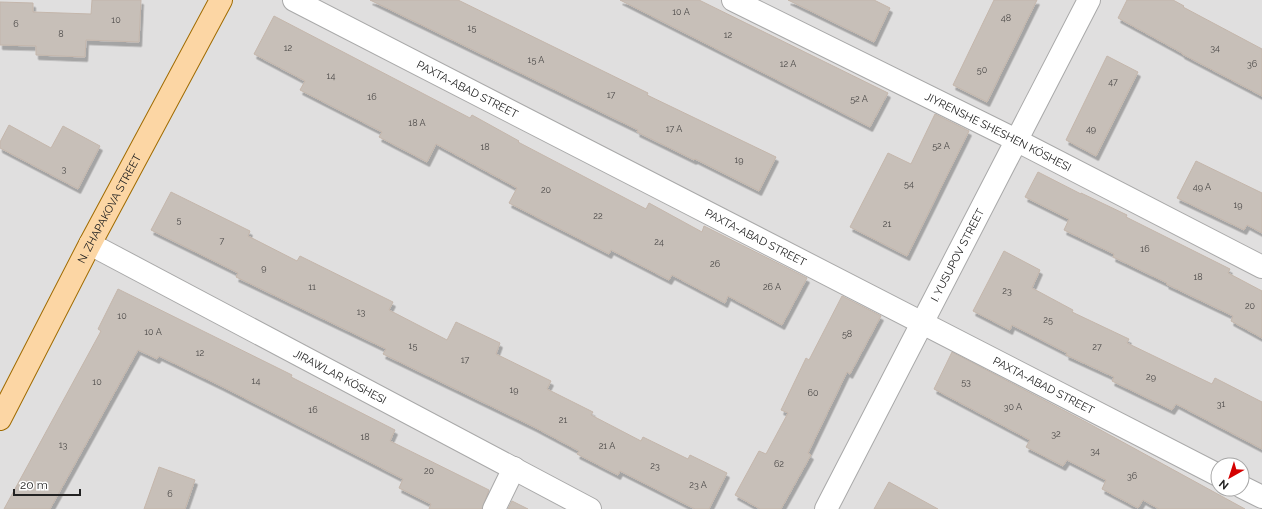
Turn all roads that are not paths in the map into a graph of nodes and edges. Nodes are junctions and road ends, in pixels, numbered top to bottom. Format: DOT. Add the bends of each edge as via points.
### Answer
graph roads {
  1 [pos="221,0"];
  2 [pos="294,0"];
  3 [pos="733,0"];
  4 [pos="1089,0"];
  5 [pos="1016,140"];
  6 [pos="90,244"];
  7 [pos="1262,267"];
  8 [pos="922,322"];
  9 [pos="0,419"];
  10 [pos="514,468"];
  11 [pos="1210,471"];
  12 [pos="1250,491"];
  13 [pos="1262,497"];
  14 [pos="494,509"];
  15 [pos="590,509"];
  16 [pos="826,509"];
  1 -- 6 [label="main road, N. ZHAPAKOVA STREET"];
  2 -- 8 [label="street, PAXTA-ABAD STREET"];
  3 -- 5 [label="street, JIYRENSHE SHESHEN KÓSHESI"];
  4 -- 5 [label="street, I. YUSUPOV STREET"];
  5 -- 7 [label="street, JIYRENSHE SHESHEN KÓSHESI"];
  5 -- 8 [label="street, I. YUSUPOV STREET"];
  6 -- 9 [label="main road, N. ZHAPAKOVA STREET"];
  6 -- 10 [label="street"];
  8 -- 11 [label="street, PAXTA-ABAD STREET"];
  8 -- 16 [label="street, I. YUSUPOV STREET"];
  10 -- 14 [label="street"];
  10 -- 15 [label="street"];
  12 -- 13 [label="street"];
}
